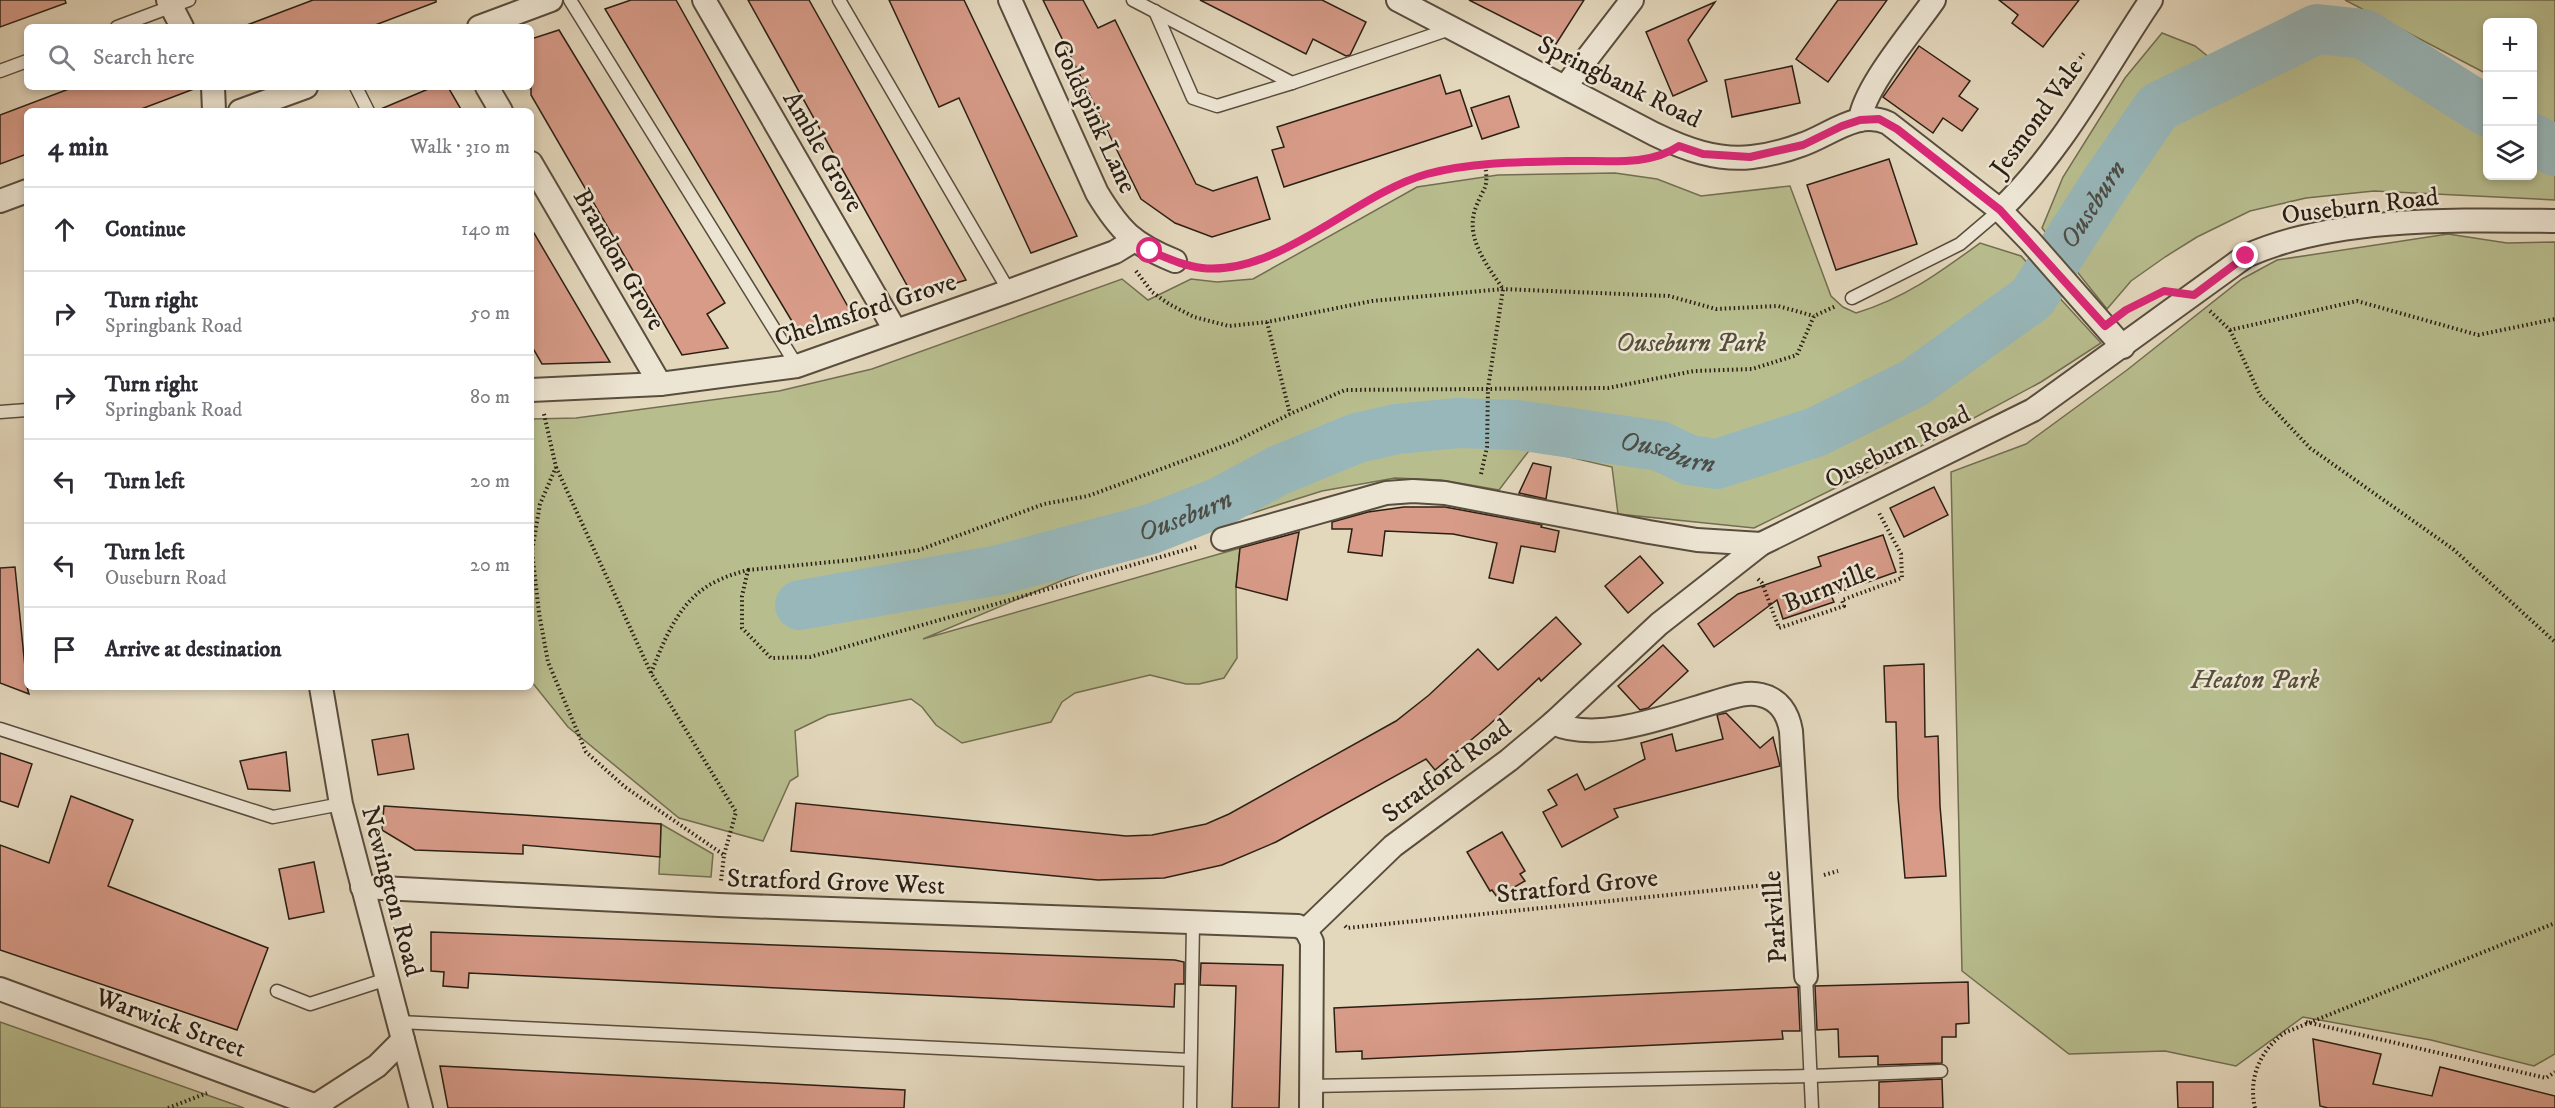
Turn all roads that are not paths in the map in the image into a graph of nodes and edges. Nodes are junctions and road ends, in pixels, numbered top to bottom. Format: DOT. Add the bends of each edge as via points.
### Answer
graph roads {
  1 [pos="551,0"];
  2 [pos="570,0"];
  3 [pos="704,0"];
  4 [pos="839,0"];
  5 [pos="1010,0"];
  6 [pos="1133,0"];
  7 [pos="1398,0"];
  8 [pos="1632,0"];
  9 [pos="1935,0"];
  10 [pos="2151,0"];
  11 [pos="176,2"];
  12 [pos="1155,11"];
  13 [pos="124,24"];
  14 [pos="181,24"];
  15 [pos="487,24"];
  16 [pos="1453,28"];
  17 [pos="24,62"];
  18 [pos="0,71"];
  19 [pos="1292,83"];
  20 [pos="1565,87"];
  21 [pos="213,90"];
  22 [pos="298,90"];
  23 [pos="358,90"];
  24 [pos="489,90"];
  25 [pos="214,108"];
  26 [pos="248,108"];
  27 [pos="366,108"];
  28 [pos="499,108"];
  29 [pos="1860,120"];
  30 [pos="534,168"];
  31 [pos="24,192"];
  32 [pos="0,201"];
  33 [pos="2000,210"];
  34 [pos="2555,221"];
  35 [pos="1133,240"];
  36 [pos="1175,261"];
  37 [pos="1009,291"];
  38 [pos="1852,298"];
  39 [pos="895,330"];
  40 [pos="2123,347"];
  41 [pos="797,366"];
  42 [pos="660,384"];
  43 [pos="535,390"];
  44 [pos="24,410"];
  45 [pos="0,412"];
  46 [pos="1223,539"];
  47 [pos="1761,544"];
  48 [pos="321,690"];
  49 [pos="1553,723"];
  50 [pos="0,729"];
  51 [pos="340,804"];
  52 [pos="362,887"];
  53 [pos="1192,923"];
  54 [pos="1306,930"];
  55 [pos="1806,976"];
  56 [pos="387,979"];
  57 [pos="0,989"];
  58 [pos="277,991"];
  59 [pos="401,1031"];
  60 [pos="1190,1060"];
  61 [pos="1941,1071"];
  62 [pos="1811,1076"];
  63 [pos="1311,1097"];
  64 [pos="318,1107"];
  65 [pos="421,1108"];
  66 [pos="1190,1108"];
  67 [pos="1812,1108"];
  1 -- 15 [label="street"];
  2 -- 41 [label="lane"];
  3 -- 39 [label="street, Amble Grove"];
  4 -- 37 [label="lane"];
  5 -- 35 [label="street, Goldspink Lane" via="1097,193"];
  6 -- 12 [label="lane"];
  7 -- 16 [label="street, Springbank Road"];
  8 -- 20 [label="street"];
  9 -- 29 [label="street" via="1870,92"];
  10 -- 33 [label="street, Jesmond Vale" via="2038,170"];
  11 -- 13 [label="lane"];
  11 -- 14 [label="street"];
  12 -- 19 [label="lane"];
  12 -- 19 [label="lane" via="1193,98 1217,106"];
  16 -- 19 [label="lane"];
  16 -- 20 [label="street, Springbank Road"];
  17 -- 18 [label="lane"];
  20 -- 29 [label="street, Springbank Road" via="1679,146 1703,154 1750,157 1803,145"];
  21 -- 25 [label="street"];
  22 -- 26 [label="street"];
  23 -- 27 [label="lane"];
  24 -- 28 [label="street"];
  29 -- 33 [label="street, Springbank Road" via="1879,119 1897,129"];
  30 -- 42 [label="street, Brandon Grove"];
  31 -- 32 [label="street"];
  33 -- 38 [label="lane, Jesmond Vale" via="1960,244 1935,259"];
  33 -- 40 [label="street, Springbank Road"];
  34 -- 40 [label="street, Ouseburn Road" via="2391,225 2270,245 2246,256"];
  35 -- 36 [label="street, Goldspink Lane"];
  35 -- 37 [label="street, Chelmsford Grove" via="1114,252"];
  37 -- 39 [label="street, Chelmsford Grove"];
  39 -- 41 [label="street, Chelmsford Grove"];
  40 -- 47 [label="street, Ouseburn Road" via="2033,410"];
  41 -- 42 [label="street, Chelmsford Grove"];
  42 -- 43 [label="street, Chelmsford Grove"];
  44 -- 45 [label="lane"];
  46 -- 47 [label="street" via="1347,503 1413,491 1445,493 1687,538"];
  47 -- 49 [label="street, Stratford Road" via="1659,624"];
  48 -- 51 [label="street, Newington Road"];
  49 -- 54 [label="street, Stratford Road" via="1393,846"];
  49 -- 55 [label="street, Parkville" via="1576,730 1612,728 1751,694 1779,704 1790,723"];
  50 -- 51 [label="lane" via="273,817"];
  51 -- 52 [label="street, Newington Road"];
  52 -- 53 [label="street, Stratford Grove West"];
  52 -- 56 [label="street, Newington Road"];
  53 -- 54 [label="street, Stratford Grove West" via="1291,924"];
  53 -- 60 [label="lane"];
  54 -- 63 [label="street" via="1312,942"];
  55 -- 62 [label="lane, Parkville"];
  56 -- 58 [label="lane" via="310,1004"];
  56 -- 59 [label="street, Newington Road"];
  57 -- 64 [label="street, Warwick Street"];
  59 -- 60 [label="lane"];
  59 -- 64 [label="street" via="377,1066"];
  59 -- 65 [label="street, Newington Road"];
  60 -- 66 [label="lane"];
  61 -- 62 [label="lane"];
  62 -- 63 [label="lane"];
  62 -- 67 [label="lane, Parkville"];
}
